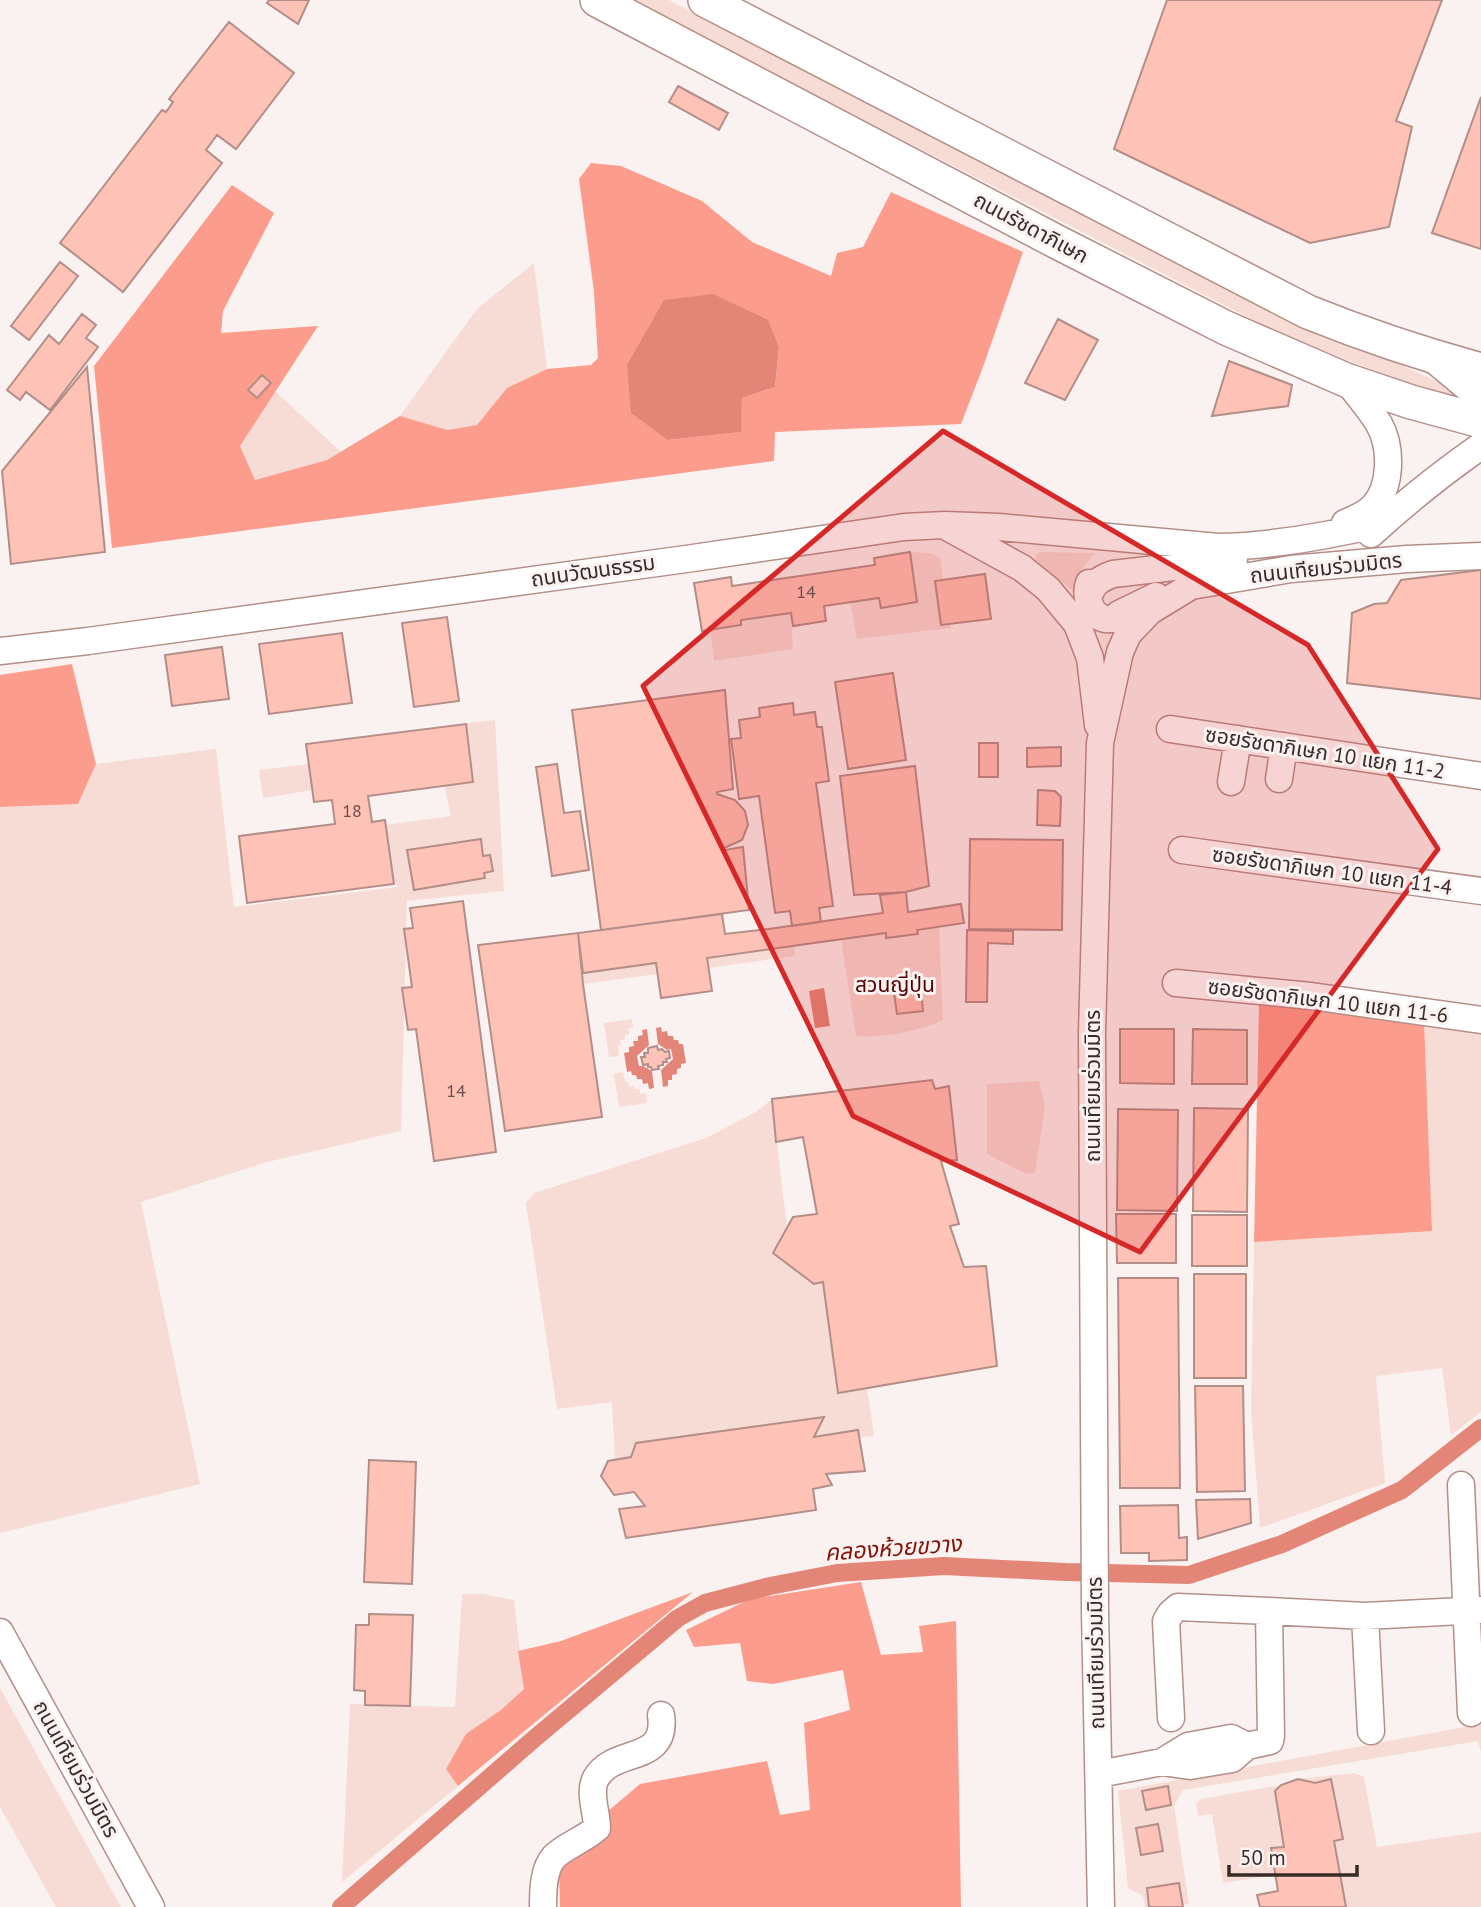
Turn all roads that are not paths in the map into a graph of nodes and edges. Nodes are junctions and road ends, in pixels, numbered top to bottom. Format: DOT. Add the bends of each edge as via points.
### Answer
graph roads {
  1 [pos="597,0"];
  2 [pos="705,0"];
  3 [pos="1429,355"];
  4 [pos="1481,370"];
  5 [pos="1346,380"];
  6 [pos="1481,399"];
  7 [pos="1481,421"];
  8 [pos="1481,446"];
  9 [pos="1382,523"];
  10 [pos="945,525"];
  11 [pos="1293,539"];
  12 [pos="1188,543"];
  13 [pos="1479,554"];
  14 [pos="1191,586"];
  15 [pos="1088,599"];
  16 [pos="0,651"];
  17 [pos="1170,729"];
  18 [pos="1238,739"];
  19 [pos="1100,743"];
  20 [pos="1284,746"];
  21 [pos="1481,776"];
  22 [pos="1279,779"];
  23 [pos="1231,782"];
  24 [pos="1182,850"];
  25 [pos="1481,891"];
  26 [pos="1176,983"];
  27 [pos="1481,1020"];
  28 [pos="1461,1485"];
  29 [pos="1474,1610"];
  30 [pos="1269,1611"];
  31 [pos="1365,1616"];
  32 [pos="0,1632"];
  33 [pos="1471,1713"];
  34 [pos="661,1715"];
  35 [pos="1171,1718"];
  36 [pos="1371,1731"];
  37 [pos="1098,1774"];
  38 [pos="151,1907"];
  39 [pos="543,1907"];
  40 [pos="1101,1907"];
  1 -- 5 [label="main road, ถนนรัชดาภิเษก" via="1192,311"];
  2 -- 3 [label="main road" via="1308,312"];
  3 -- 4 [label="main road"];
  3 -- 6 [label="street"];
  5 -- 7 [label="main road, ถนนรัชดาภิเษก"];
  5 -- 11 [label="street" via="1380,425 1387,445 1384,488 1374,506 1357,519"];
  8 -- 9 [label="street"];
  9 -- 11 [label="street"];
  9 -- 15 [label="street" via="1372,534 1344,544 1113,574 1091,587"];
  10 -- 12 [label="street, ถนนวัฒนธรรม"];
  10 -- 16 [label="street, ถนนวัฒนธรรม"];
  10 -- 19 [label="street" via="1022,568 1048,589 1077,624 1090,658"];
  11 -- 12 [label="street, ถนนเทียมร่วมมิตร" via="1248,546"];
  12 -- 15 [label="street" via="1106,564 1093,574"];
  13 -- 14 [label="street, ถนนเทียมร่วมมิตร" via="1291,569"];
  14 -- 15 [label="street" via="1149,598 1113,619 1101,618"];
  14 -- 19 [label="street, ถนนเทียมร่วมมิตร" via="1150,611 1128,634"];
  17 -- 18 [label="street, ซอยรัชดาภิเษก 10 แยก 11-2"];
  18 -- 20 [label="street, ซอยรัชดาภิเษก 10 แยก 11-2"];
  18 -- 23 [label="street"];
  19 -- 37 [label="street, ถนนเทียมร่วมมิตร" via="1092,1033"];
  20 -- 21 [label="street, ซอยรัชดาภิเษก 10 แยก 11-2"];
  20 -- 22 [label="street"];
  24 -- 25 [label="street, ซอยรัชดาภิเษก 10 แยก 11-4"];
  26 -- 27 [label="street, ซอยรัชดาภิเษก 10 แยก 11-6"];
  28 -- 29 [label="street"];
  29 -- 31 [label="street"];
  29 -- 33 [label="street"];
  30 -- 31 [label="street"];
  30 -- 35 [label="street" via="1178,1607 1171,1613 1166,1621"];
  30 -- 37 [label="street" via="1270,1741 1247,1746 1231,1738 1188,1746 1162,1762"];
  31 -- 36 [label="street"];
  32 -- 38 [label="street, ถนนเทียมร่วมมิตร"];
  34 -- 39 [label="street" via="660,1739 606,1768 595,1780 597,1828 553,1858 544,1880"];
  37 -- 40 [label="street, ถนนเทียมร่วมมิตร"];
}
